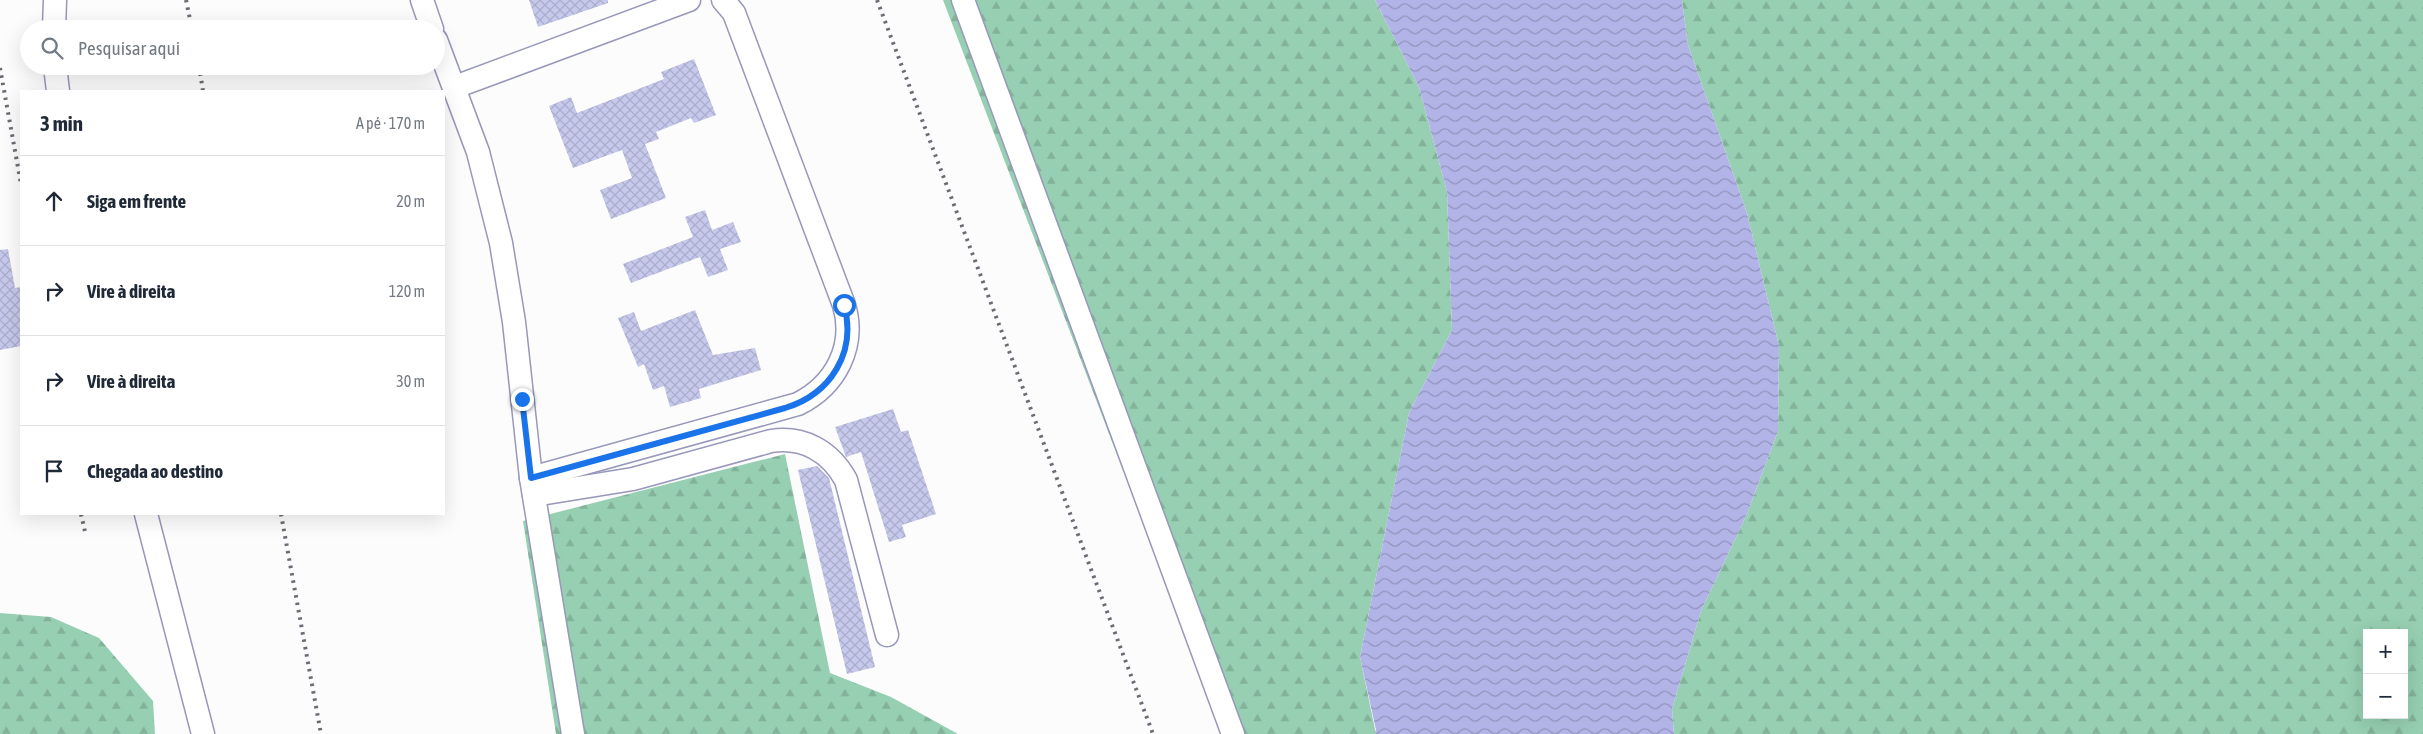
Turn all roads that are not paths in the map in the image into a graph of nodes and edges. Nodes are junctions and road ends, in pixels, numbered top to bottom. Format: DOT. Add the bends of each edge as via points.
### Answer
graph roads {
  1 [pos="55,0"];
  2 [pos="422,0"];
  3 [pos="689,0"];
  4 [pos="723,0"];
  5 [pos="963,0"];
  6 [pos="54,20"];
  7 [pos="429,20"];
  8 [pos="445,62"];
  9 [pos="56,75"];
  10 [pos="455,87"];
  11 [pos="58,90"];
  12 [pos="532,486"];
  13 [pos="146,515"];
  14 [pos="887,635"];
  15 [pos="203,734"];
  16 [pos="573,734"];
  17 [pos="1233,734"];
  1 -- 6 [label="street"];
  2 -- 7 [label="street"];
  3 -- 10 [label="street"];
  4 -- 12 [label="street" via="734,13 844,305 847,338 840,363 825,385 798,404"];
  5 -- 17 [label="street"];
  8 -- 10 [label="street"];
  9 -- 11 [label="street"];
  10 -- 12 [label="street" via="478,152 501,243 514,322"];
  12 -- 14 [label="street" via="633,479 770,441 793,440 808,444 834,461 846,480"];
  12 -- 16 [label="street"];
  13 -- 15 [label="street"];
}
